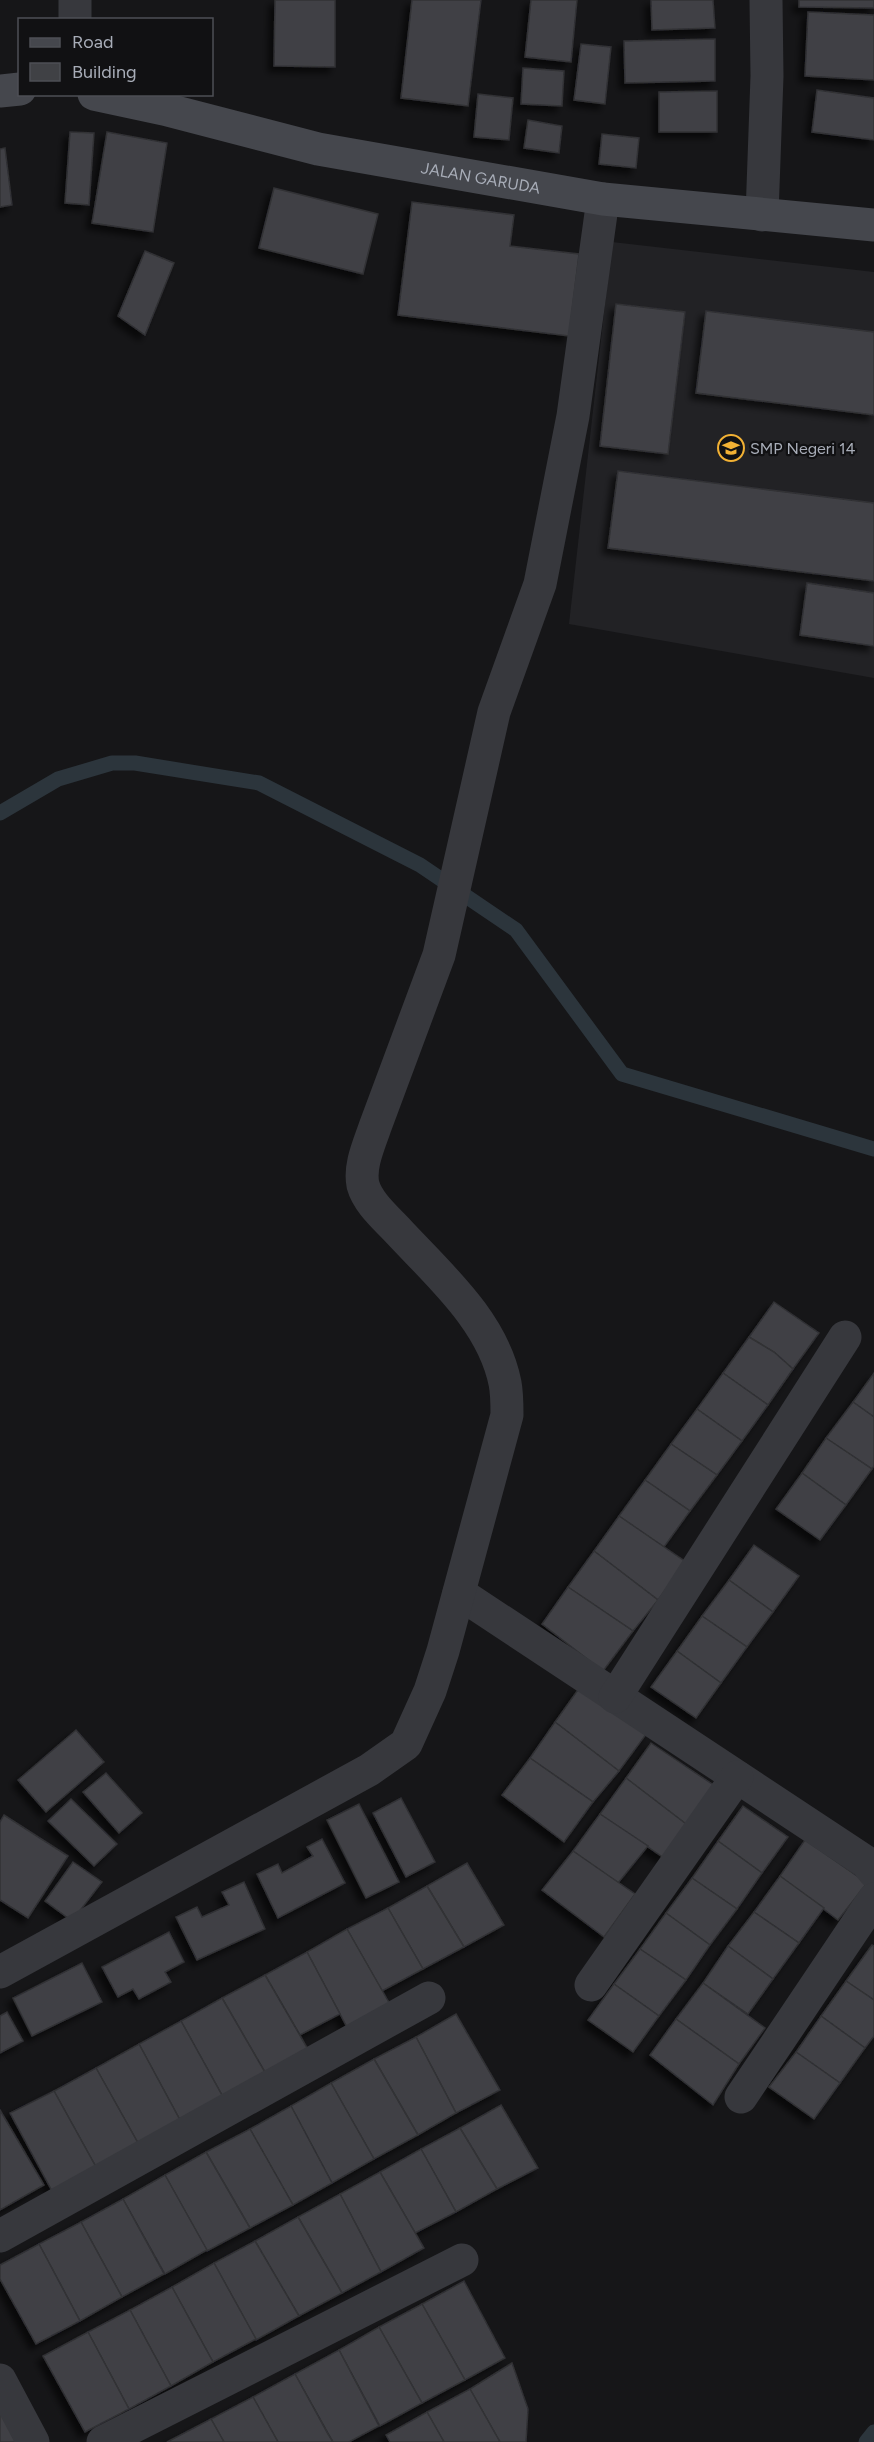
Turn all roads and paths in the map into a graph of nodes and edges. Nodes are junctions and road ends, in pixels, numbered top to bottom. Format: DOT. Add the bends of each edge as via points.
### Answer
graph roads {
  1 [pos="75,0"];
  2 [pos="766,0"];
  3 [pos="75,18"];
  4 [pos="18,89"];
  5 [pos="0,91"];
  6 [pos="103,96"];
  7 [pos="603,199"];
  8 [pos="762,215"];
  9 [pos="874,225"];
  10 [pos="845,1338"];
  11 [pos="459,1593"];
  12 [pos="615,1697"];
  13 [pos="736,1777"];
  14 [pos="874,1872"];
  15 [pos="874,1899"];
  16 [pos="0,1972"];
  17 [pos="591,1985"];
  18 [pos="429,1998"];
  19 [pos="741,2097"];
  20 [pos="0,2236"];
  21 [pos="462,2260"];
  22 [pos="0,2380"];
  23 [pos="33,2442"];
  24 [pos="102,2442"];
  1 -- 3 [label="street"];
  2 -- 8 [label="street"];
  4 -- 5 [label="street"];
  6 -- 7 [label="street, JALAN GARUDA" via="318,149"];
  7 -- 8 [label="street, JALAN GARUDA"];
  7 -- 11 [label="street" via="573,416 540,584 494,712 439,956 362,1173 368,1197 484,1330 506,1384 507,1415"];
  8 -- 9 [label="street, JALAN GARUDA"];
  10 -- 12 [label="street"];
  11 -- 12 [label="street"];
  11 -- 16 [label="street" via="430,1691 406,1744 369,1770"];
  12 -- 13 [label="street"];
  13 -- 14 [label="street" via="866,1862"];
  13 -- 17 [label="street"];
  15 -- 19 [label="street"];
  18 -- 20 [label="street"];
  21 -- 24 [label="street"];
  22 -- 23 [label="street"];
}
